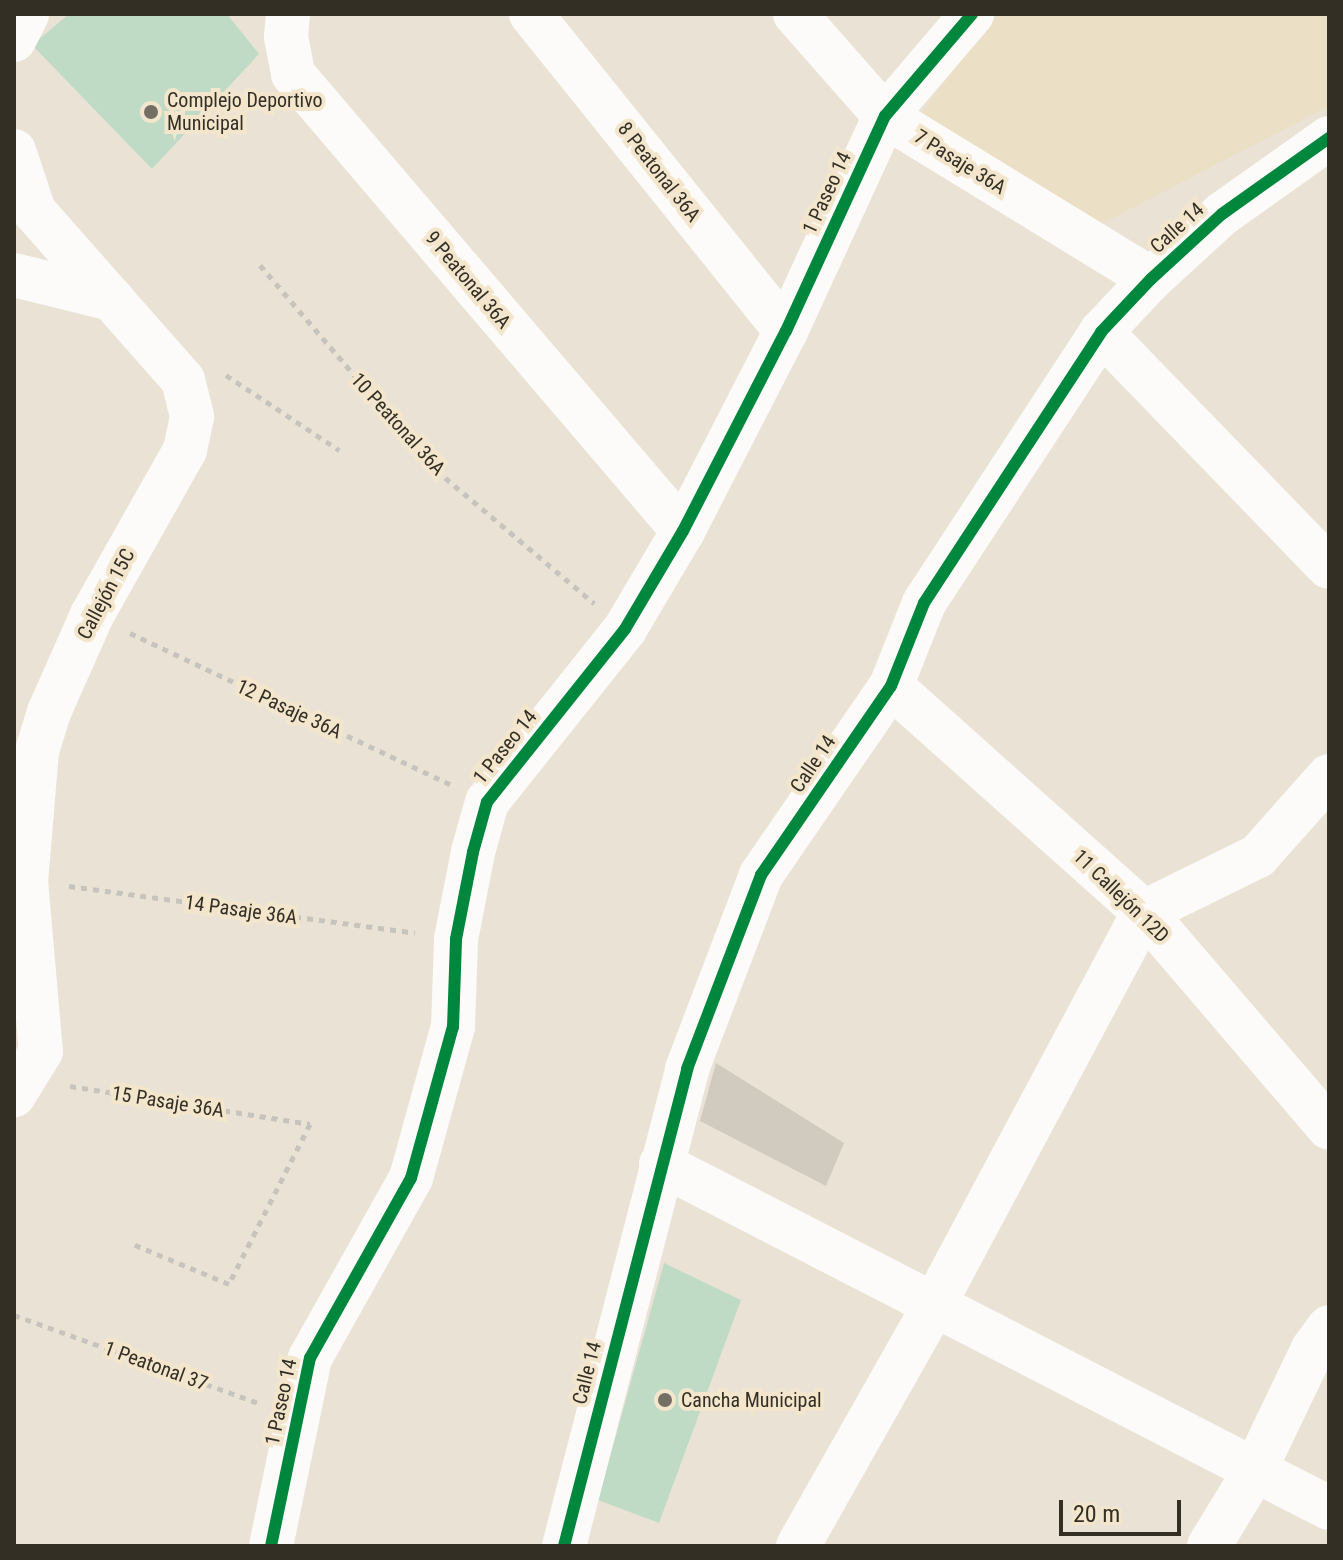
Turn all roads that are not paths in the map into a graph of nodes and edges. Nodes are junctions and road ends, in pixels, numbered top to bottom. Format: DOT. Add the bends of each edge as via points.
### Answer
graph roads {
  1 [pos="27,14"];
  2 [pos="531,14"];
  3 [pos="795,14"];
  4 [pos="972,14"];
  5 [pos="280,22"];
  6 [pos="14,40"];
  7 [pos="885,116"];
  8 [pos="1329,138"];
  9 [pos="14,151"];
  10 [pos="14,275"];
  11 [pos="1151,279"];
  12 [pos="112,299"];
  13 [pos="786,331"];
  14 [pos="1101,332"];
  15 [pos="683,531"];
  16 [pos="1329,567"];
  17 [pos="891,686"];
  18 [pos="1329,776"];
  19 [pos="1144,912"];
  20 [pos="20,1087"];
  21 [pos="1329,1128"];
  22 [pos="661,1164"];
  23 [pos="933,1307"];
  24 [pos="1329,1327"];
  25 [pos="1254,1472"];
  26 [pos="1329,1508"];
  27 [pos="572,1543"];
  28 [pos="271,1546"];
  29 [pos="798,1546"];
  30 [pos="1209,1546"];
  1 -- 6 [label="street"];
  2 -- 13 [label="street, 8 Peatonal 36A"];
  3 -- 7 [label="street, 7 Pasaje 36A"];
  4 -- 7 [label="street, 1 Paseo 14"];
  5 -- 15 [label="street, 9 Peatonal 36A" via="293,74"];
  7 -- 11 [label="street, 7 Pasaje 36A"];
  7 -- 13 [label="street, 1 Paseo 14"];
  8 -- 11 [label="street, Calle 14" via="1222,214"];
  9 -- 12 [label="street, Callejón 15C" via="34,211"];
  10 -- 12 [label="street"];
  11 -- 14 [label="street, Calle 14"];
  12 -- 20 [label="street, Callejón 15C" via="183,380 192,417 185,450 92,615 37,751 26,881 41,1051"];
  13 -- 15 [label="street, 1 Paseo 14"];
  14 -- 16 [label="street"];
  14 -- 17 [label="street, Calle 14" via="924,603"];
  15 -- 28 [label="street, 1 Paseo 14" via="625,629 487,802 456,939 453,1027 411,1178 310,1358"];
  17 -- 19 [label="street, 11 Callejón 12D"];
  17 -- 22 [label="street, Calle 14" via="761,875 687,1069"];
  18 -- 19 [label="street" via="1258,856"];
  19 -- 21 [label="street, 11 Callejón 12D"];
  19 -- 23 [label="street"];
  22 -- 23 [label="street"];
  22 -- 27 [label="street, Calle 14"];
  23 -- 25 [label="street"];
  23 -- 29 [label="street"];
  24 -- 25 [label="street" via="1313,1349"];
  25 -- 26 [label="street"];
  25 -- 30 [label="street"];
}
